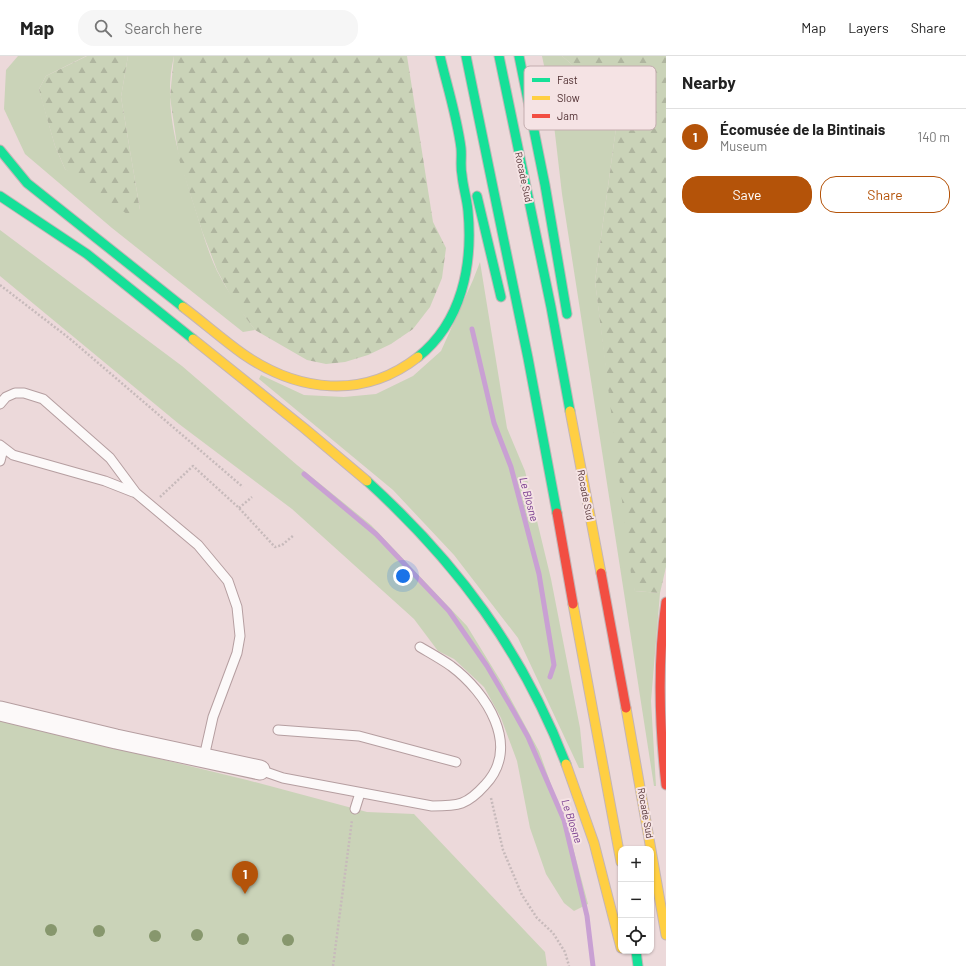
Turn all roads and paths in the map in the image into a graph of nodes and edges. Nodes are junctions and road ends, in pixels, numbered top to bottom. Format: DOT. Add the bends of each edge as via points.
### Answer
graph roads {
  1 [pos="440,56"];
  2 [pos="466,56"];
  3 [pos="499,56"];
  4 [pos="519,56"];
  5 [pos="524,81"];
  6 [pos="534,130"];
  7 [pos="461,148"];
  8 [pos="0,150"];
  9 [pos="471,168"];
  10 [pos="474,183"];
  11 [pos="0,196"];
  12 [pos="0,285"];
  13 [pos="502,304"];
  14 [pos="517,347"];
  15 [pos="528,358"];
  16 [pos="561,360"];
  17 [pos="0,404"];
  18 [pos="2,447"];
  19 [pos="0,462"];
  20 [pos="243,487"];
  21 [pos="136,493"];
  22 [pos="252,497"];
  23 [pos="151,506"];
  24 [pos="239,508"];
  25 [pos="294,535"];
  26 [pos="666,602"];
  27 [pos="420,647"];
  28 [pos="0,711"];
  29 [pos="278,730"];
  30 [pos="204,757"];
  31 [pos="456,762"];
  32 [pos="260,770"];
  33 [pos="489,781"];
  34 [pos="666,785"];
  35 [pos="360,793"];
  36 [pos="355,809"];
  37 [pos="618,846"];
  38 [pos="666,935"];
  39 [pos="618,937"];
  40 [pos="636,954"];
  41 [pos="333,966"];
  42 [pos="569,966"];
  43 [pos="638,966"];
  1 -- 7 [label="highway"];
  2 -- 15 [label="highway"];
  3 -- 16 [label="highway, Rocade Sud"];
  4 -- 5 [label="highway"];
  6 -- 16 [label="highway" via="567,313"];
  7 -- 8 [label="highway" via="469,240 468,265 461,301 444,330 406,366 375,382 342,387 294,380 243,354 51,203 27,182"];
  7 -- 9 [label="highway"];
  10 -- 13 [label="highway"];
  11 -- 39 [label="highway" via="83,252 257,390 346,463 434,546 464,584 522,669 551,728 589,825"];
  12 -- 20 [label="path" via="70,338"];
  14 -- 15 [label="highway"];
  15 -- 37 [label="highway"];
  16 -- 38 [label="highway, Rocade Sud"];
  17 -- 21 [label="lane" via="6,397 24,392 43,399 110,458"];
  18 -- 19 [label="lane"];
  18 -- 21 [label="lane" via="13,455 105,481"];
  21 -- 23 [label="lane"];
  22 -- 24 [label="path"];
  23 -- 24 [label="path" via="193,466"];
  23 -- 30 [label="lane" via="198,545 228,581 237,607 240,636 237,653 213,717"];
  24 -- 25 [label="path" via="275,547 282,545"];
  26 -- 34 [label="highway" via="660,652 659,701"];
  27 -- 33 [label="lane" via="451,666 482,697 490,710 498,728 501,745 499,764"];
  28 -- 30 [label="street"];
  29 -- 31 [label="lane" via="360,736"];
  30 -- 32 [label="street"];
  32 -- 35 [label="lane" via="283,778"];
  33 -- 35 [label="lane" via="474,797 455,806 432,806"];
  33 -- 42 [label="path" via="504,850 522,895 537,918 553,933 565,952"];
  35 -- 36 [label="lane"];
  36 -- 41 [label="path" via="351,823"];
  40 -- 43 [label="highway"];
}
